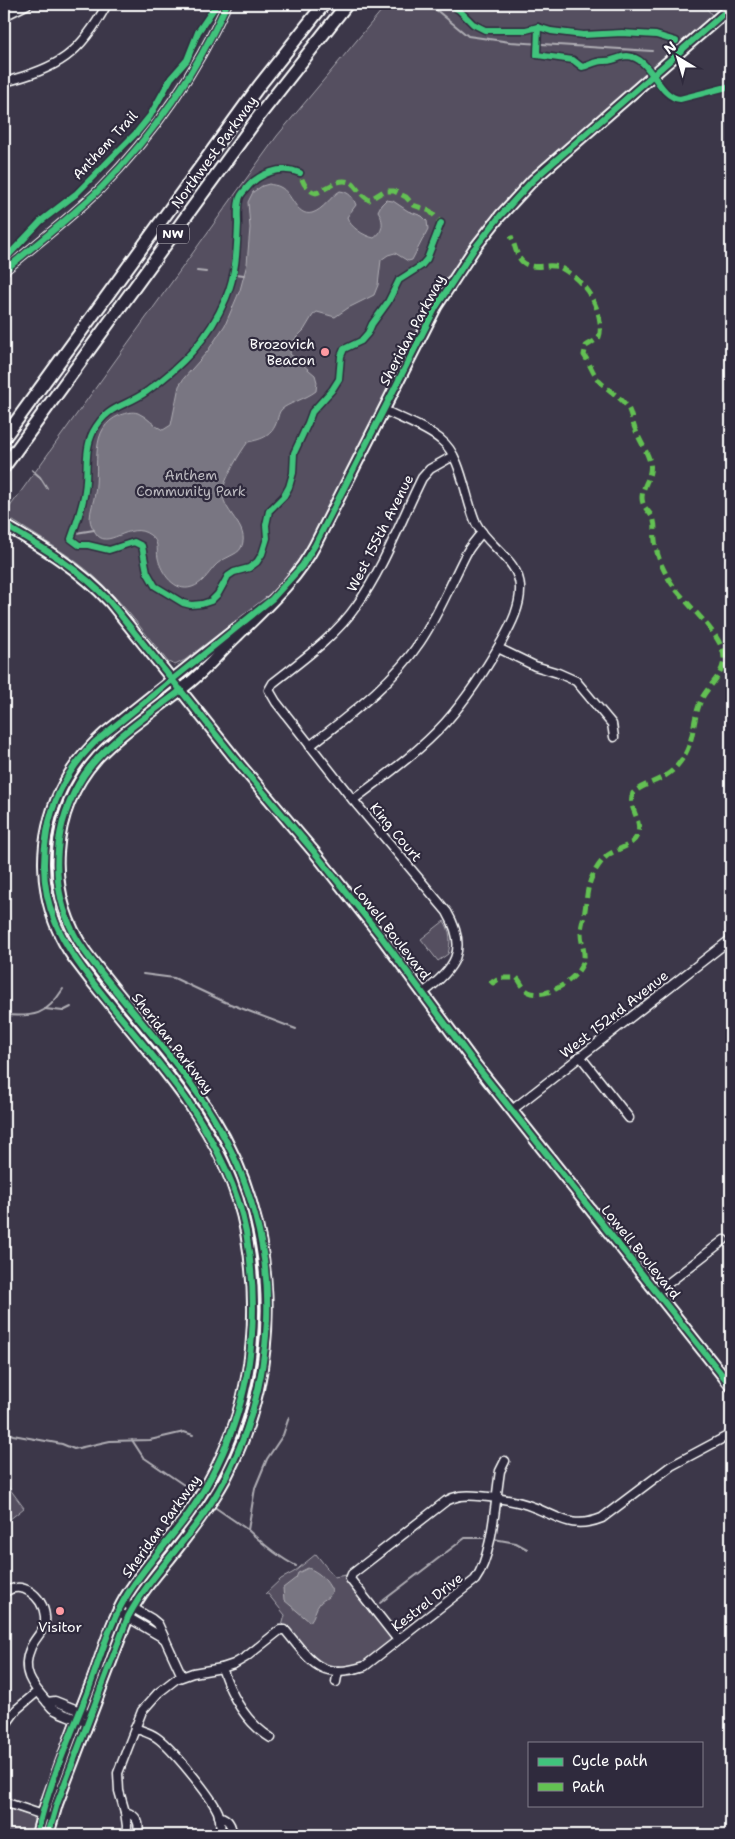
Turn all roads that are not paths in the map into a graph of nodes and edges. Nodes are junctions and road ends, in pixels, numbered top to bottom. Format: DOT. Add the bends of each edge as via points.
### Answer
graph roads {
  1 [pos="28,4"];
  2 [pos="107,4"];
  3 [pos="227,4"];
  4 [pos="324,4"];
  5 [pos="348,4"];
  6 [pos="731,7"];
  7 [pos="4,16"];
  8 [pos="4,82"];
  9 [pos="4,270"];
  10 [pos="384,410"];
  11 [pos="4,438"];
  12 [pos="453,456"];
  13 [pos="4,467"];
  14 [pos="4,525"];
  15 [pos="482,532"];
  16 [pos="272,599"];
  17 [pos="498,648"];
  18 [pos="172,680"];
  19 [pos="181,690"];
  20 [pos="269,690"];
  21 [pos="614,737"];
  22 [pos="310,746"];
  23 [pos="353,800"];
  24 [pos="731,939"];
  25 [pos="423,993"];
  26 [pos="580,1056"];
  27 [pos="512,1110"];
  28 [pos="629,1118"];
  29 [pos="724,1240"];
  30 [pos="657,1292"];
  31 [pos="731,1386"];
  32 [pos="731,1434"];
  33 [pos="504,1461"];
  34 [pos="495,1499"];
  35 [pos="4,1593"];
  36 [pos="126,1612"];
  37 [pos="398,1640"];
  38 [pos="222,1668"];
  39 [pos="338,1671"];
  40 [pos="182,1676"];
  41 [pos="336,1682"];
  42 [pos="37,1692"];
  43 [pos="79,1715"];
  44 [pos="89,1719"];
  45 [pos="4,1727"];
  46 [pos="135,1728"];
  47 [pos="271,1738"];
  48 [pos="4,1802"];
  49 [pos="125,1812"];
  50 [pos="48,1816"];
  51 [pos="219,1816"];
  52 [pos="37,1835"];
  53 [pos="48,1835"];
  54 [pos="126,1835"];
  55 [pos="137,1835"];
  56 [pos="220,1835"];
  57 [pos="232,1835"];
  1 -- 7 [label="street"];
  2 -- 8 [label="street" via="92,31 59,63"];
  3 -- 9 [label="street" via="192,72 136,150 86,202"];
  4 -- 11 [label="highway, Northwest Parkway / NW" via="254,93"];
  5 -- 13 [label="highway, Northwest Parkway / NW" via="248,131"];
  6 -- 10 [label="main road, Sheridan Parkway" via="547,167 500,216 456,274 436,307"];
  10 -- 12 [label="street" via="441,440"];
  10 -- 16 [label="main road, Sheridan Parkway" via="310,554 294,577"];
  12 -- 15 [label="street" via="471,512"];
  12 -- 20 [label="street, West 155th Avenue" via="430,469 422,478 356,606 320,645"];
  14 -- 18 [label="main road, Lowell Boulevard" via="59,558 95,586"];
  15 -- 17 [label="street" via="516,572 520,587 514,618"];
  15 -- 22 [label="street" via="467,552 420,642 396,672 372,696"];
  16 -- 18 [label="main road, Sheridan Parkway"];
  16 -- 19 [label="main road, Sheridan Parkway"];
  17 -- 21 [label="street" via="576,681 612,724"];
  17 -- 23 [label="street" via="445,722"];
  18 -- 19 [label="main road, Lowell Boulevard"];
  18 -- 36 [label="main road, Sheridan Parkway" via="104,734 83,755 57,797 45,847 45,876 58,931 79,965 200,1120 226,1169 240,1208 251,1262 254,1292 252,1352 236,1419 222,1456 188,1515 123,1603"];
  19 -- 25 [label="main road, Lowell Boulevard"];
  19 -- 36 [label="main road, Sheridan Parkway" via="110,746 85,774 64,816 57,872 64,909 79,943 191,1085 235,1159 254,1213 263,1252 267,1319 264,1356 252,1412 226,1477 197,1523"];
  20 -- 22 [label="street, King Court"];
  22 -- 23 [label="street, King Court"];
  23 -- 25 [label="street, King Court" via="447,912 458,935 456,958 442,978"];
  24 -- 26 [label="street, West 152nd Avenue"];
  25 -- 27 [label="main road, Lowell Boulevard"];
  26 -- 27 [label="street, West 152nd Avenue"];
  26 -- 28 [label="street"];
  27 -- 30 [label="main road, Lowell Boulevard"];
  29 -- 30 [label="street"];
  30 -- 31 [label="main road, Lowell Boulevard"];
  32 -- 34 [label="street" via="670,1466 602,1518 591,1522 564,1521 531,1506"];
  33 -- 34 [label="street, Kestrel Drive"];
  34 -- 37 [label="street, Kestrel Drive" via="488,1549 475,1580"];
  34 -- 37 [label="street" via="462,1496 446,1501 352,1574 350,1579"];
  35 -- 42 [label="street" via="12,1587 26,1588 44,1610 45,1624 31,1647 27,1661 30,1679"];
  36 -- 40 [label="street" via="165,1639"];
  36 -- 43 [label="main road, Sheridan Parkway"];
  36 -- 44 [label="main road, Sheridan Parkway"];
  37 -- 39 [label="street, Kestrel Drive" via="365,1666"];
  38 -- 39 [label="street, Kestrel Drive" via="246,1657 280,1630 285,1630 308,1660 324,1669"];
  38 -- 40 [label="street, Kestrel Drive"];
  38 -- 47 [label="street" via="231,1694 262,1733"];
  39 -- 41 [label="street"];
  40 -- 46 [label="street" via="150,1700"];
  42 -- 43 [label="street" via="51,1708"];
  42 -- 45 [label="street" via="17,1709"];
  43 -- 44 [label="street"];
  43 -- 50 [label="main road, Sheridan Parkway"];
  44 -- 50 [label="main road, Sheridan Parkway"];
  46 -- 49 [label="street" via="118,1773"];
  46 -- 51 [label="street" via="155,1736 167,1746"];
  48 -- 50 [label="street"];
  49 -- 54 [label="street"];
  49 -- 55 [label="street" via="136,1817"];
  50 -- 52 [label="main road, Sheridan Parkway"];
  50 -- 53 [label="main road, Sheridan Parkway"];
  51 -- 56 [label="street"];
  51 -- 57 [label="street" via="229,1822"];
}
